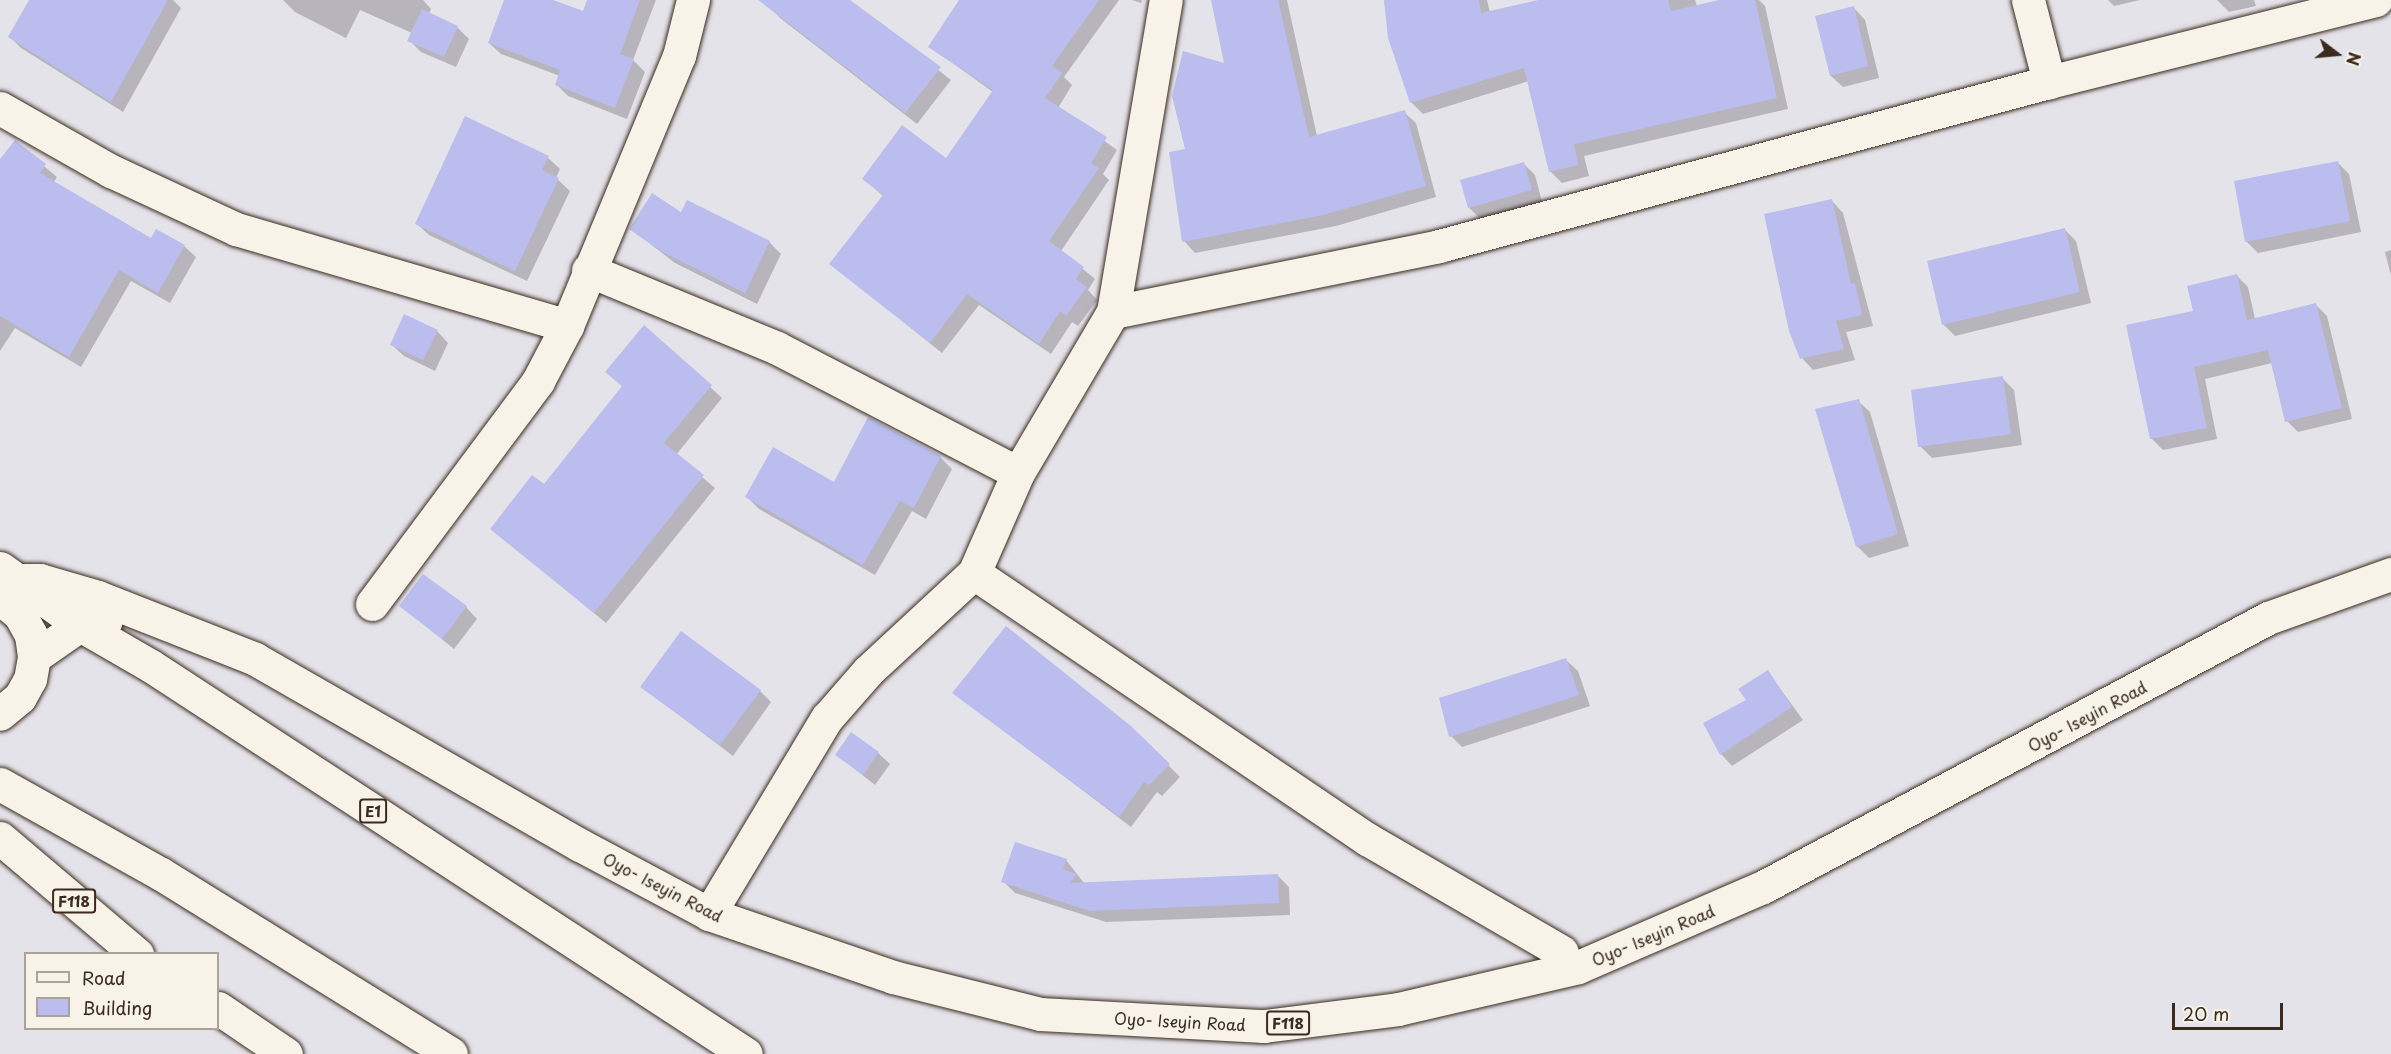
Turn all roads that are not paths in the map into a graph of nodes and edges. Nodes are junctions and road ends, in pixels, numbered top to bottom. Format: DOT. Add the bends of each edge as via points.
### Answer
graph roads {
  1 [pos="693,0"];
  2 [pos="1166,0"];
  3 [pos="2028,0"];
  4 [pos="2376,0"];
  5 [pos="2049,82"];
  6 [pos="0,108"];
  7 [pos="588,270"];
  8 [pos="1113,312"];
  9 [pos="567,326"];
  10 [pos="1018,473"];
  11 [pos="974,573"];
  12 [pos="2391,574"];
  13 [pos="7,588"];
  14 [pos="372,604"];
  15 [pos="81,625"];
  16 [pos="176,626"];
  17 [pos="34,657"];
  18 [pos="1,718"];
  19 [pos="0,784"];
  20 [pos="0,818"];
  21 [pos="6,843"];
  22 [pos="709,914"];
  23 [pos="135,952"];
  24 [pos="1562,952"];
  25 [pos="219,1009"];
  26 [pos="286,1054"];
  27 [pos="451,1054"];
  28 [pos="746,1054"];
  1 -- 7 [label="main road" via="679,56"];
  2 -- 8 [label="main road"];
  3 -- 5 [label="main road"];
  4 -- 5 [label="main road"];
  5 -- 8 [label="main road" via="1438,246"];
  6 -- 9 [label="main road" via="111,171 236,229"];
  7 -- 9 [label="main road"];
  7 -- 10 [label="main road" via="777,348"];
  8 -- 10 [label="main road"];
  9 -- 14 [label="main road" via="538,381"];
  10 -- 11 [label="main road"];
  11 -- 22 [label="main road" via="868,671 827,718"];
  11 -- 24 [label="main road" via="1367,839"];
  12 -- 22 [label="main road, Oyo- Iseyin Road / F118" via="2268,618 1753,892 1578,968 1398,1009 1264,1026 1040,1014 893,977"];
  13 -- 15 [label="main road, E1"];
  13 -- 16 [label="main road, Oyo- Iseyin Road" via="40,580"];
  13 -- 17 [label="main road" via="31,635"];
  15 -- 16 [label="main road" via="109,621"];
  15 -- 17 [label="main road"];
  15 -- 28 [label="main road, E1" via="151,666"];
  16 -- 22 [label="main road, Oyo- Iseyin Road / F118" via="255,659"];
  17 -- 18 [label="main road" via="30,679"];
  19 -- 27 [label="main road" via="161,874"];
  20 -- 21 [label="main road"];
  21 -- 23 [label="main road, F118"];
  25 -- 26 [label="main road"];
}
